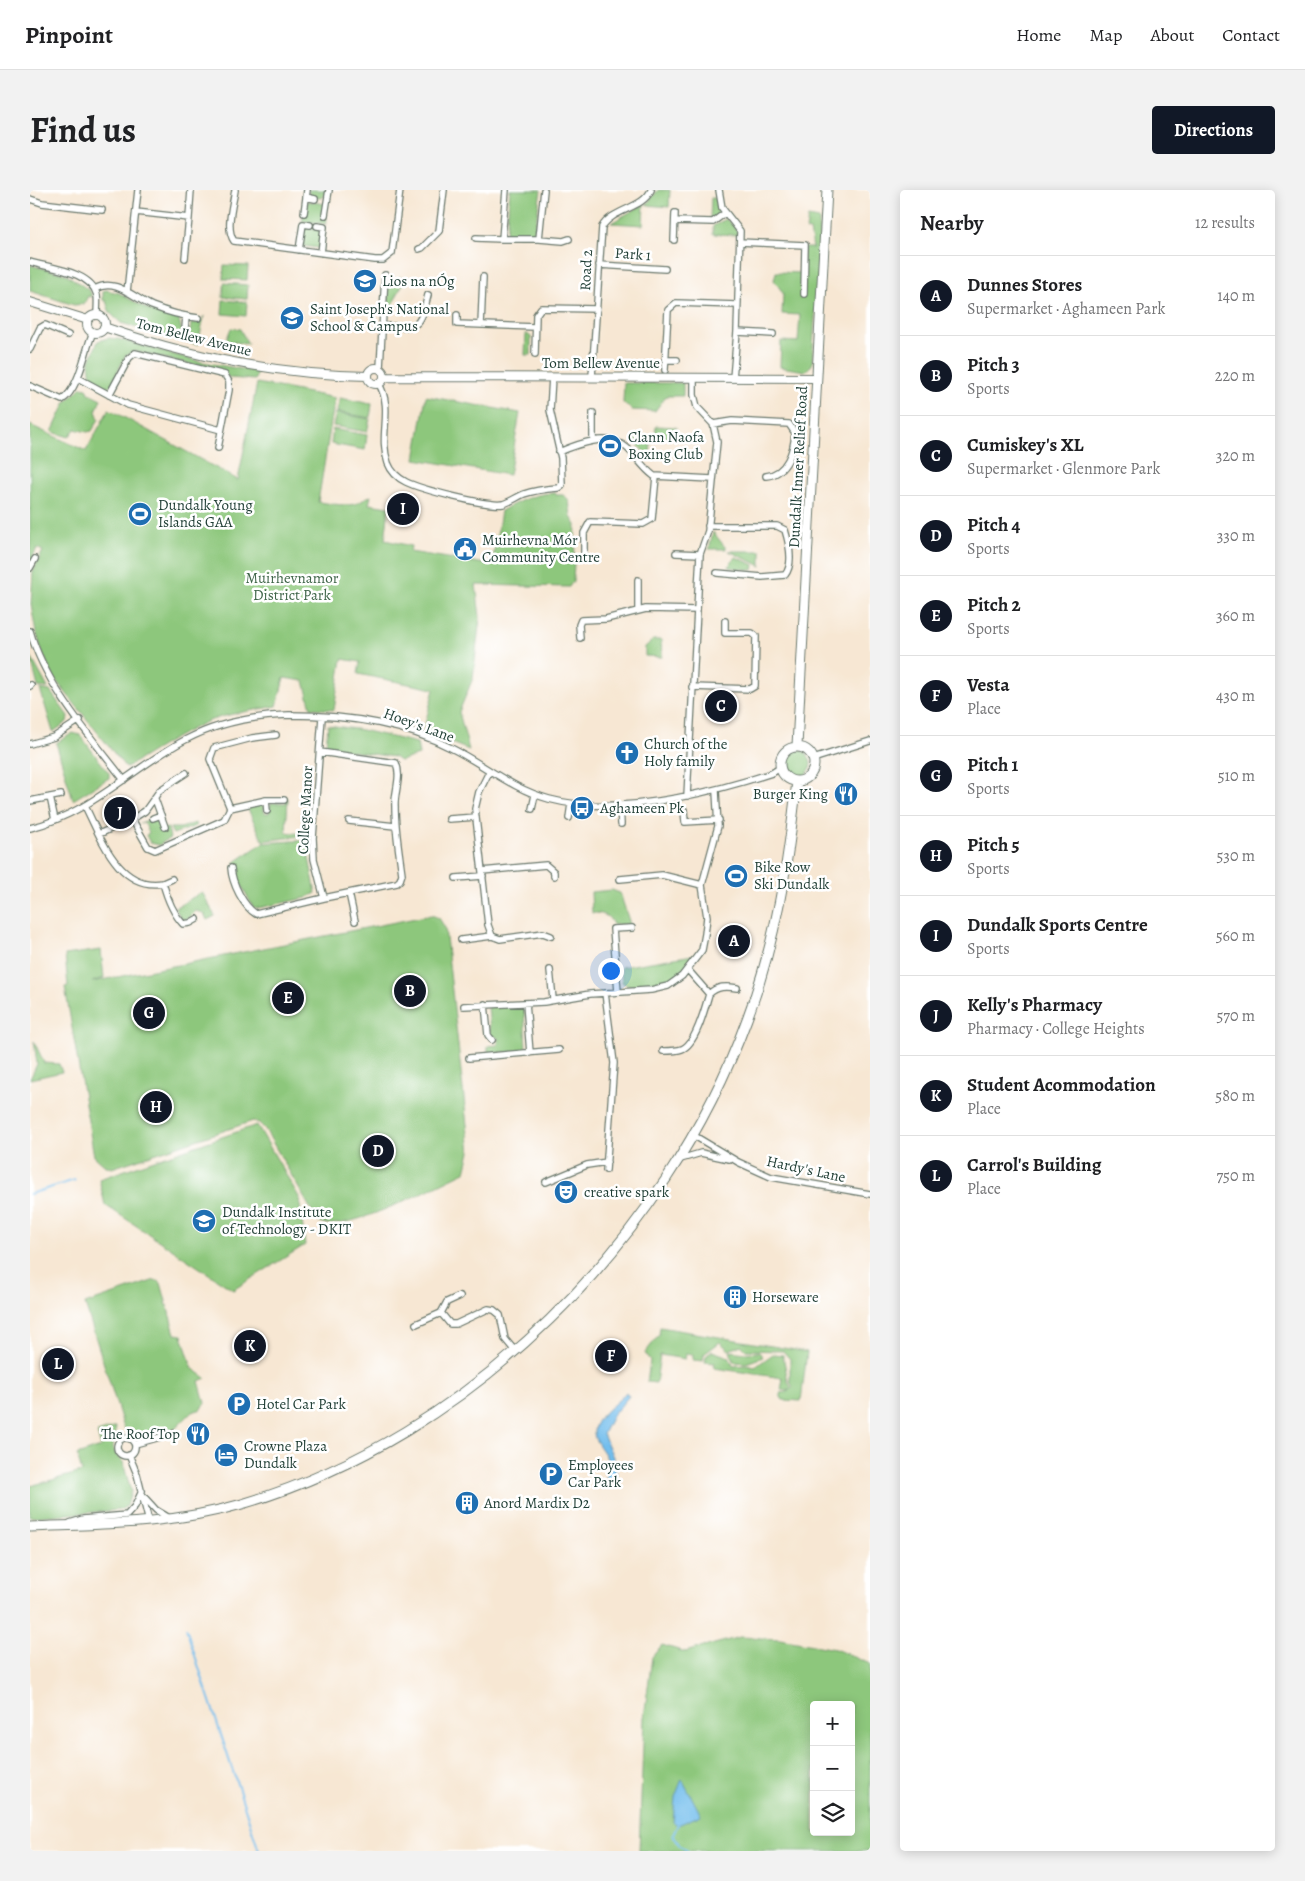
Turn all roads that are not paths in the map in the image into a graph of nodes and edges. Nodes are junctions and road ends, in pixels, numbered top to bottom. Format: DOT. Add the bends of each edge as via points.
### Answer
graph roads {
  1 [pos="138,190"];
  2 [pos="191,190"];
  3 [pos="234,190"];
  4 [pos="307,190"];
  5 [pos="329,190"];
  6 [pos="400,190"];
  7 [pos="444,190"];
  8 [pos="506,190"];
  9 [pos="544,190"];
  10 [pos="651,190"];
  11 [pos="719,190"];
  12 [pos="827,190"];
  13 [pos="306,197"];
  14 [pos="30,199"];
  15 [pos="328,200"];
  16 [pos="102,210"];
  17 [pos="136,212"];
  18 [pos="304,213"];
  19 [pos="675,213"];
  20 [pos="725,213"];
  21 [pos="325,215"];
  22 [pos="189,218"];
  23 [pos="675,221"];
  24 [pos="310,225"];
  25 [pos="317,226"];
  26 [pos="476,238"];
  27 [pos="502,239"];
  28 [pos="539,239"];
  29 [pos="569,239"];
  30 [pos="674,240"];
  31 [pos="740,242"];
  32 [pos="419,249"];
  33 [pos="299,250"];
  34 [pos="320,253"];
  35 [pos="185,258"];
  36 [pos="30,262"];
  37 [pos="599,265"];
  38 [pos="665,269"];
  39 [pos="385,275"];
  40 [pos="483,276"];
  41 [pos="94,289"];
  42 [pos="127,292"];
  43 [pos="804,294"];
  44 [pos="428,295"];
  45 [pos="30,302"];
  46 [pos="737,305"];
  47 [pos="597,309"];
  48 [pos="97,315"];
  49 [pos="457,315"];
  50 [pos="186,316"];
  51 [pos="198,318"];
  52 [pos="88,320"];
  53 [pos="481,325"];
  54 [pos="383,326"];
  55 [pos="535,327"];
  56 [pos="104,328"];
  57 [pos="185,329"];
  58 [pos="92,332"];
  59 [pos="737,332"];
  60 [pos="773,334"];
  61 [pos="68,335"];
  62 [pos="30,349"];
  63 [pos="535,354"];
  64 [pos="665,360"];
  65 [pos="677,360"];
  66 [pos="380,368"];
  67 [pos="665,370"];
  68 [pos="368,376"];
  69 [pos="385,376"];
  70 [pos="552,377"];
  71 [pos="592,377"];
  72 [pos="78,378"];
  73 [pos="694,378"];
  74 [pos="733,378"];
  75 [pos="817,378"];
  76 [pos="379,384"];
  77 [pos="30,386"];
  78 [pos="109,394"];
  79 [pos="593,413"];
  80 [pos="713,424"];
  81 [pos="222,430"];
  82 [pos="593,441"];
  83 [pos="218,448"];
  84 [pos="559,452"];
  85 [pos="766,476"];
  86 [pos="656,477"];
  87 [pos="712,479"];
  88 [pos="708,526"];
  89 [pos="676,553"];
  90 [pos="700,554"];
  91 [pos="584,556"];
  92 [pos="35,559"];
  93 [pos="30,568"];
  94 [pos="717,574"];
  95 [pos="638,580"];
  96 [pos="638,609"];
  97 [pos="697,610"];
  98 [pos="725,620"];
  99 [pos="30,631"];
  100 [pos="580,638"];
  101 [pos="692,688"];
  102 [pos="322,717"];
  103 [pos="80,720"];
  104 [pos="276,735"];
  105 [pos="870,741"];
  106 [pos="30,744"];
  107 [pos="797,746"];
  108 [pos="320,752"];
  109 [pos="813,759"];
  110 [pos="780,768"];
  111 [pos="488,772"];
  112 [pos="186,773"];
  113 [pos="124,780"];
  114 [pos="797,781"];
  115 [pos="716,791"];
  116 [pos="61,794"];
  117 [pos="535,795"];
  118 [pos="687,796"];
  119 [pos="50,797"];
  120 [pos="155,800"];
  121 [pos="266,800"];
  122 [pos="284,800"];
  123 [pos="30,801"];
  124 [pos="571,804"];
  125 [pos="620,805"];
  126 [pos="84,806"];
  127 [pos="230,808"];
  128 [pos="532,808"];
  129 [pos="684,810"];
  130 [pos="267,811"];
  131 [pos="161,816"];
  132 [pos="476,817"];
  133 [pos="153,818"];
  134 [pos="569,818"];
  135 [pos="132,819"];
  136 [pos="449,819"];
  137 [pos="55,820"];
  138 [pos="719,820"];
  139 [pos="349,821"];
  140 [pos="622,824"];
  141 [pos="395,826"];
  142 [pos="165,827"];
  143 [pos="30,828"];
  144 [pos="99,834"];
  145 [pos="231,868"];
  146 [pos="482,873"];
  147 [pos="554,876"];
  148 [pos="456,878"];
  149 [pos="620,879"];
  150 [pos="172,880"];
  151 [pos="163,883"];
  152 [pos="702,885"];
  153 [pos="349,892"];
  154 [pos="324,898"];
  155 [pos="197,919"];
  156 [pos="355,921"];
  157 [pos="632,928"];
  158 [pos="492,936"];
  159 [pos="551,936"];
  160 [pos="461,940"];
  161 [pos="550,970"];
  162 [pos="688,970"];
  163 [pos="737,988"];
  164 [pos="618,992"];
  165 [pos="605,993"];
  166 [pos="709,994"];
  167 [pos="552,999"];
  168 [pos="526,1003"];
  169 [pos="485,1004"];
  170 [pos="464,1006"];
  171 [pos="492,1040"];
  172 [pos="559,1050"];
  173 [pos="663,1051"];
  174 [pos="530,1053"];
  175 [pos="469,1058"];
  176 [pos="693,1135"];
  177 [pos="677,1160"];
  178 [pos="607,1162"];
  179 [pos="738,1162"];
  180 [pos="606,1170"];
  181 [pos="546,1182"];
  182 [pos="870,1194"];
  183 [pos="460,1296"];
  184 [pos="441,1313"];
  185 [pos="416,1324"];
  186 [pos="515,1351"];
  187 [pos="175,1433"];
  188 [pos="135,1444"];
  189 [pos="129,1456"];
  190 [pos="143,1494"];
  191 [pos="172,1519"];
  192 [pos="150,1523"];
  193 [pos="64,1526"];
  194 [pos="30,1527"];
  1 -- 17 [label="street"];
  2 -- 22 [label="street"];
  3 -- 33 [label="street" via="230,228 234,241"];
  4 -- 13 [label="street"];
  5 -- 15 [label="street"];
  6 -- 34 [label="street" via="389,257 375,260"];
  7 -- 32 [label="street" via="439,231"];
  8 -- 27 [label="street"];
  9 -- 28 [label="street"];
  10 -- 37 [label="street, Road 2" via="643,200 605,221"];
  11 -- 20 [label="street" via="719,200"];
  12 -- 75 [label="main road, Dundalk Inner Relief Road"];
  13 -- 15 [label="street"];
  13 -- 18 [label="street"];
  14 -- 16 [label="street"];
  15 -- 21 [label="street"];
  17 -- 22 [label="street"];
  17 -- 42 [label="street"];
  19 -- 23 [label="street"];
  20 -- 23 [label="street" via="714,222"];
  20 -- 31 [label="street" via="738,226"];
  22 -- 35 [label="street"];
  23 -- 30 [label="street"];
  24 -- 33 [label="street" via="303,224"];
  25 -- 34 [label="street" via="324,227"];
  26 -- 27 [label="street"];
  27 -- 28 [label="street"];
  28 -- 29 [label="street"];
  31 -- 43 [label="street" via="805,245"];
  31 -- 46 [label="street"];
  33 -- 34 [label="street"];
  36 -- 41 [label="street" via="67,269"];
  37 -- 38 [label="street, Park 1"];
  37 -- 47 [label="street, Road 2"];
  39 -- 54 [label="street"];
  40 -- 53 [label="street"];
  41 -- 42 [label="street" via="111,285"];
  41 -- 48 [label="street"];
  42 -- 50 [label="street" via="151,305"];
  44 -- 54 [label="street" via="417,325"];
  45 -- 52 [label="street"];
  46 -- 59 [label="street"];
  46 -- 64 [label="street" via="676,303 671,306 668,310"];
  47 -- 55 [label="street" via="541,308 536,315"];
  47 -- 71 [label="street, Road 2"];
  48 -- 52 [label="street"];
  48 -- 56 [label="street" via="104,319"];
  49 -- 53 [label="street" via="457,324"];
  50 -- 51 [label="street"];
  50 -- 57 [label="street"];
  52 -- 58 [label="street" via="88,328"];
  53 -- 55 [label="street"];
  54 -- 66 [label="street"];
  55 -- 63 [label="street"];
  56 -- 58 [label="street"];
  56 -- 68 [label="street, Tom Bellew Avenue" via="160,345 252,365"];
  58 -- 72 [label="street"];
  59 -- 60 [label="street"];
  59 -- 74 [label="street"];
  61 -- 62 [label="street" via="44,325"];
  64 -- 65 [label="street"];
  64 -- 67 [label="street"];
  66 -- 68 [label="street" via="371,369"];
  66 -- 69 [label="street"];
  68 -- 76 [label="street" via="371,383"];
  69 -- 70 [label="street, Tom Bellew Avenue"];
  69 -- 76 [label="street"];
  70 -- 71 [label="street, Tom Bellew Avenue"];
  70 -- 84 [label="street" via="550,410"];
  71 -- 73 [label="street, Tom Bellew Avenue"];
  72 -- 77 [label="street" via="62,400"];
  72 -- 78 [label="street"];
  73 -- 74 [label="street, Tom Bellew Avenue"];
  73 -- 80 [label="street" via="698,407"];
  74 -- 75 [label="street, Tom Bellew Avenue"];
  75 -- 107 [label="main road, Dundalk Inner Relief Road"];
  76 -- 84 [label="street" via="387,405 384,434 388,462 392,470 407,482 489,504 503,504 562,485"];
  78 -- 81 [label="street" via="149,412"];
  78 -- 81 [label="street" via="128,358 135,353 222,374 229,385"];
  79 -- 82 [label="street"];
  80 -- 85 [label="street" via="732,421 789,424 795,433 791,456 776,472"];
  80 -- 87 [label="street" via="717,442"];
  81 -- 83 [label="street"];
  82 -- 84 [label="street"];
  82 -- 86 [label="street" via="622,444"];
  86 -- 87 [label="street"];
  86 -- 91 [label="street" via="652,519 643,524 590,522 584,533"];
  87 -- 88 [label="street"];
  88 -- 90 [label="street"];
  88 -- 94 [label="street" via="777,526 787,537 790,566 785,575"];
  89 -- 90 [label="street"];
  90 -- 97 [label="street"];
  92 -- 93 [label="street"];
  95 -- 96 [label="street"];
  96 -- 97 [label="street"];
  96 -- 100 [label="street" via="606,618 582,620"];
  97 -- 101 [label="street"];
  98 -- 101 [label="street" via="725,633 752,633 756,636 755,686 750,689"];
  99 -- 103 [label="street" via="42,664"];
  101 -- 118 [label="street"];
  102 -- 108 [label="street, College Manor"];
  102 -- 111 [label="street, Hoey's Lane" via="370,721 402,728 444,744"];
  102 -- 113 [label="street, Hoey's Lane" via="271,716 224,724 184,740"];
  103 -- 106 [label="street" via="54,737"];
  103 -- 113 [label="street"];
  104 -- 127 [label="street" via="228,743 210,753"];
  105 -- 109 [label="street"];
  107 -- 109 [label="main road" via="807,750"];
  107 -- 110 [label="main road" via="783,752"];
  108 -- 141 [label="street, College Manor" via="396,763"];
  108 -- 154 [label="street, College Manor" via="313,838 314,859"];
  109 -- 114 [label="main road" via="811,773"];
  110 -- 114 [label="main road" via="785,777"];
  110 -- 115 [label="street, Hoey's Lane"];
  111 -- 117 [label="street, Hoey's Lane"];
  111 -- 132 [label="street" via="477,798"];
  112 -- 120 [label="street" via="160,790"];
  113 -- 126 [label="street, Hoey's Lane"];
  114 -- 176 [label="main road" via="785,881 764,969 734,1052"];
  115 -- 118 [label="street, Hoey's Lane"];
  115 -- 138 [label="street"];
  116 -- 119 [label="street"];
  117 -- 124 [label="street, Hoey's Lane"];
  117 -- 128 [label="street"];
  118 -- 125 [label="street, Hoey's Lane"];
  119 -- 123 [label="street"];
  119 -- 137 [label="street"];
  120 -- 131 [label="street"];
  120 -- 135 [label="street"];
  121 -- 122 [label="street"];
  121 -- 127 [label="street"];
  121 -- 130 [label="street"];
  124 -- 125 [label="street, Hoey's Lane"];
  124 -- 134 [label="street"];
  125 -- 140 [label="street"];
  126 -- 137 [label="street, Hoey's Lane"];
  126 -- 144 [label="street"];
  127 -- 135 [label="street" via="224,820 155,850 148,847"];
  129 -- 138 [label="street" via="685,822"];
  131 -- 133 [label="street"];
  131 -- 142 [label="street"];
  132 -- 136 [label="street"];
  132 -- 146 [label="street"];
  135 -- 144 [label="street"];
  137 -- 143 [label="street, Hoey's Lane"];
  138 -- 152 [label="street"];
  139 -- 141 [label="street"];
  141 -- 153 [label="street, College Manor" via="402,874 400,880"];
  144 -- 151 [label="street" via="124,873 140,882"];
  145 -- 154 [label="street, College Manor" via="249,910 256,914"];
  146 -- 147 [label="street" via="546,865"];
  146 -- 148 [label="street"];
  146 -- 158 [label="street"];
  149 -- 152 [label="street" via="662,875"];
  150 -- 151 [label="street"];
  151 -- 155 [label="street" via="177,918 184,924"];
  152 -- 162 [label="street" via="707,917 705,934 702,950"];
  153 -- 154 [label="street, College Manor"];
  153 -- 156 [label="street"];
  157 -- 164 [label="street" via="613,929"];
  158 -- 159 [label="street" via="500,939 544,933"];
  158 -- 160 [label="street"];
  161 -- 167 [label="street"];
  162 -- 164 [label="street" via="668,986"];
  162 -- 166 [label="street"];
  163 -- 166 [label="street" via="715,988"];
  164 -- 165 [label="street"];
  165 -- 167 [label="street"];
  165 -- 178 [label="street" via="614,1064"];
  166 -- 173 [label="street" via="690,1044 682,1049"];
  167 -- 168 [label="street"];
  168 -- 169 [label="street"];
  168 -- 174 [label="street"];
  169 -- 170 [label="street"];
  169 -- 171 [label="street" via="488,1035"];
  172 -- 174 [label="street"];
  174 -- 175 [label="street"];
  176 -- 177 [label="main road"];
  176 -- 179 [label="street, Hardy's Lane"];
  177 -- 179 [label="street, Hardy's Lane" via="701,1152"];
  177 -- 186 [label="main road" via="614,1251 577,1293"];
  178 -- 180 [label="street"];
  178 -- 181 [label="street" via="586,1165"];
  179 -- 182 [label="street, Hardy's Lane" via="771,1177"];
  183 -- 184 [label="street" via="447,1302"];
  184 -- 185 [label="street"];
  184 -- 186 [label="street" via="450,1324 456,1324 488,1309 498,1312 506,1339"];
  186 -- 191 [label="main road" via="443,1406 339,1465 272,1494 224,1509"];
  187 -- 188 [label="street"];
  188 -- 189 [label="street" via="135,1450"];
  188 -- 189 [label="street" via="126,1438 119,1443 120,1454"];
  189 -- 190 [label="street"];
  190 -- 191 [label="street" via="156,1510"];
  190 -- 192 [label="street"];
  190 -- 193 [label="street" via="127,1515 83,1519"];
  191 -- 192 [label="main road"];
  192 -- 193 [label="main road"];
  193 -- 194 [label="main road"];
}
